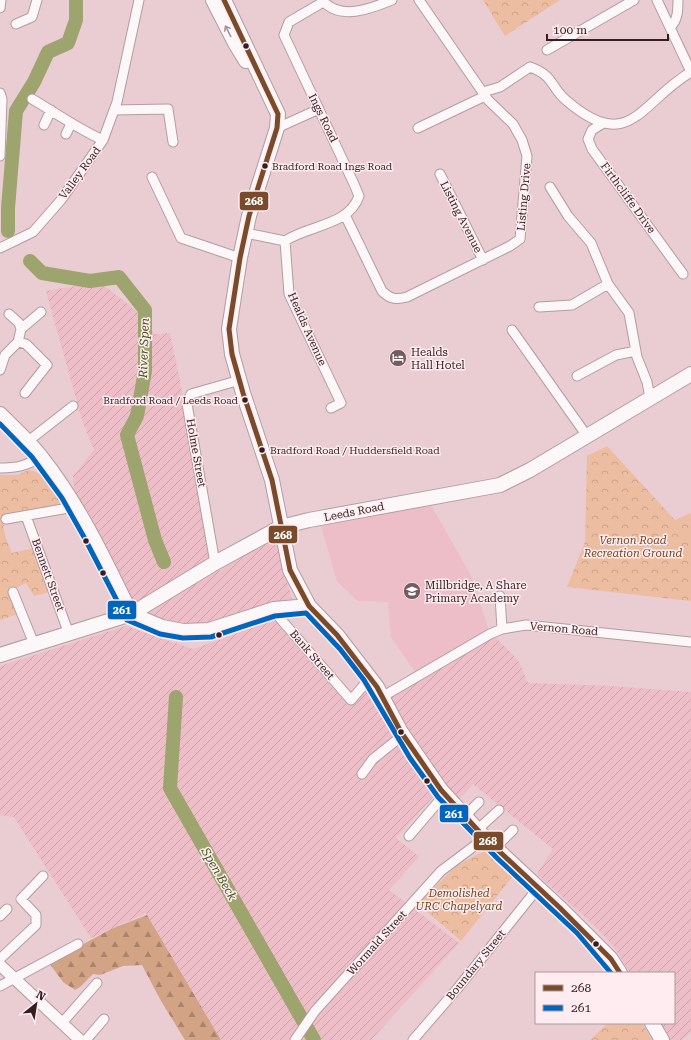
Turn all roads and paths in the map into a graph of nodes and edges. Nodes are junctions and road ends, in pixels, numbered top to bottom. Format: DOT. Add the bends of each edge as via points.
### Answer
graph roads {
  1 [pos="1,0"];
  2 [pos="37,0"];
  3 [pos="139,0"];
  4 [pos="213,0"];
  5 [pos="224,0"];
  6 [pos="392,0"];
  7 [pos="419,0"];
  8 [pos="634,0"];
  9 [pos="658,0"];
  10 [pos="678,0"];
  11 [pos="322,1"];
  12 [pos="0,8"];
  13 [pos="16,24"];
  14 [pos="670,27"];
  15 [pos="547,50"];
  16 [pos="691,72"];
  17 [pos="0,93"];
  18 [pos="484,94"];
  19 [pos="32,99"];
  20 [pos="272,99"];
  21 [pos="319,109"];
  22 [pos="51,110"];
  23 [pos="114,110"];
  24 [pos="71,124"];
  25 [pos="602,124"];
  26 [pos="44,125"];
  27 [pos="277,128"];
  28 [pos="418,128"];
  29 [pos="66,134"];
  30 [pos="103,140"];
  31 [pos="172,142"];
  32 [pos="0,156"];
  33 [pos="440,174"];
  34 [pos="152,177"];
  35 [pos="550,187"];
  36 [pos="345,215"];
  37 [pos="246,233"];
  38 [pos="285,241"];
  39 [pos="0,248"];
  40 [pos="240,258"];
  41 [pos="483,260"];
  42 [pos="683,274"];
  43 [pos="608,284"];
  44 [pos="539,308"];
  45 [pos="41,312"];
  46 [pos="9,314"];
  47 [pos="21,329"];
  48 [pos="512,330"];
  49 [pos="18,342"];
  50 [pos="636,351"];
  51 [pos="0,367"];
  52 [pos="689,375"];
  53 [pos="577,376"];
  54 [pos="240,380"];
  55 [pos="25,392"];
  56 [pos="650,398"];
  57 [pos="73,406"];
  58 [pos="331,408"];
  59 [pos="0,414"];
  60 [pos="587,436"];
  61 [pos="27,442"];
  62 [pos="41,456"];
  63 [pos="0,468"];
  64 [pos="74,507"];
  65 [pos="26,516"];
  66 [pos="6,519"];
  67 [pos="281,528"];
  68 [pos="215,563"];
  69 [pos="13,592"];
  70 [pos="500,596"];
  71 [pos="309,606"];
  72 [pos="274,609"];
  73 [pos="130,614"];
  74 [pos="502,629"];
  75 [pos="69,634"];
  76 [pos="691,642"];
  77 [pos="34,644"];
  78 [pos="0,655"];
  79 [pos="370,678"];
  80 [pos="382,697"];
  81 [pos="403,735"];
  82 [pos="362,774"];
  83 [pos="445,794"];
  84 [pos="479,802"];
  85 [pos="499,810"];
  86 [pos="465,816"];
  87 [pos="513,830"];
  88 [pos="481,834"];
  89 [pos="409,836"];
  90 [pos="495,848"];
  91 [pos="43,876"];
  92 [pos="538,888"];
  93 [pos="7,909"];
  94 [pos="0,916"];
  95 [pos="78,944"];
  96 [pos="0,960"];
  97 [pos="0,965"];
  98 [pos="619,972"];
  99 [pos="14,978"];
  100 [pos="97,983"];
  101 [pos="0,986"];
  102 [pos="104,1019"];
  103 [pos="62,1023"];
  104 [pos="653,1024"];
  105 [pos="79,1039"];
  106 [pos="295,1040"];
  107 [pos="413,1040"];
  108 [pos="662,1040"];
  1 -- 12 [label="street"];
  2 -- 13 [label="street" via="32,17"];
  3 -- 23 [label="street, Valley Road"];
  20 -- 4 [label="main road, one-way" via="235,43"];
  5 -- 20 [label="main road"];
  6 -- 11 [label="street" via="357,12 345,12"];
  7 -- 18 [label="street, Listing Drive"];
  8 -- 15 [label="street"];
  9 -- 14 [label="street"];
  10 -- 14 [label="street" via="678,11"];
  11 -- 21 [label="street, Ings Road" via="289,22 284,35"];
  14 -- 16 [label="street"];
  16 -- 25 [label="street" via="675,82 644,111 629,121 615,126"];
  17 -- 32 [label="street"];
  18 -- 25 [label="street" via="500,87 530,67 546,74 565,100"];
  18 -- 28 [label="street"];
  18 -- 41 [label="street, Listing Drive" via="513,124 528,156 520,239 512,246"];
  19 -- 22 [label="street"];
  20 -- 27 [label="main road" via="278,114"];
  21 -- 27 [label="street"];
  21 -- 36 [label="street, Ings Road" via="359,196 357,203"];
  22 -- 24 [label="street"];
  22 -- 26 [label="street"];
  23 -- 30 [label="street, Valley Road"];
  23 -- 31 [label="street" via="168,109"];
  24 -- 29 [label="street"];
  24 -- 30 [label="street"];
  25 -- 42 [label="street, Firthcliffe Drive" via="592,130 588,139 592,149"];
  27 -- 37 [label="main road"];
  30 -- 39 [label="street, Valley Road" via="69,188 33,232"];
  33 -- 41 [label="street, Listing Avenue"];
  34 -- 40 [label="street" via="181,238"];
  35 -- 43 [label="street" via="568,216 591,243"];
  36 -- 38 [label="street, Ings Road"];
  36 -- 41 [label="street, Listing Drive" via="382,291 398,300"];
  37 -- 38 [label="street"];
  37 -- 40 [label="main road"];
  38 -- 58 [label="street, Healds Avenue" via="289,294 341,403"];
  40 -- 54 [label="main road" via="229,329 232,354"];
  43 -- 44 [label="street" via="572,305"];
  43 -- 50 [label="street" via="629,313"];
  45 -- 47 [label="street"];
  46 -- 47 [label="street" via="19,323"];
  47 -- 49 [label="street"];
  48 -- 60 [label="street"];
  49 -- 51 [label="street" via="5,355"];
  49 -- 55 [label="street" via="26,344 51,365"];
  50 -- 53 [label="street" via="616,355"];
  50 -- 56 [label="street"];
  52 -- 56 [label="main road, Leeds Road"];
  54 -- 67 [label="main road" via="272,480"];
  54 -- 68 [label="street, Holme Street" via="191,394 187,404"];
  56 -- 60 [label="main road, Leeds Road"];
  57 -- 61 [label="street"];
  59 -- 61 [label="main road"];
  60 -- 67 [label="main road, Leeds Road" via="500,485 309,520"];
  61 -- 62 [label="main road"];
  62 -- 63 [label="street" via="18,468"];
  62 -- 64 [label="main road"];
  64 -- 65 [label="street"];
  64 -- 73 [label="main road" via="94,538"];
  65 -- 66 [label="street"];
  65 -- 75 [label="street, Bennett Street"];
  67 -- 68 [label="main road, Leeds Road"];
  67 -- 71 [label="main road" via="290,570"];
  68 -- 73 [label="main road, Leeds Road"];
  69 -- 77 [label="street"];
  70 -- 74 [label="street"];
  71 -- 72 [label="main road"];
  71 -- 79 [label="main road" via="337,635"];
  72 -- 73 [label="main road" via="209,630 183,631 162,627"];
  72 -- 79 [label="street, Bank Street" via="351,700"];
  73 -- 75 [label="main road, Leeds Road"];
  74 -- 76 [label="street, Vernon Road" via="528,625"];
  74 -- 80 [label="street, Vernon Road"];
  75 -- 77 [label="main road, Leeds Road"];
  77 -- 78 [label="main road, Leeds Road"];
  79 -- 80 [label="main road"];
  80 -- 81 [label="main road"];
  81 -- 82 [label="street" via="373,759"];
  81 -- 83 [label="main road"];
  83 -- 86 [label="main road"];
  83 -- 89 [label="street"];
  84 -- 86 [label="street"];
  85 -- 88 [label="street, Wormald Street"];
  86 -- 88 [label="main road"];
  87 -- 90 [label="street"];
  88 -- 90 [label="main road"];
  88 -- 106 [label="street, Wormald Street" via="441,870 315,1011"];
  90 -- 92 [label="main road"];
  91 -- 96 [label="street" via="21,899 36,915 36,925"];
  92 -- 98 [label="main road" via="611,959"];
  92 -- 107 [label="street, Boundary Street"];
  93 -- 94 [label="street"];
  95 -- 99 [label="street"];
  97 -- 99 [label="street"];
  99 -- 101 [label="street"];
  99 -- 103 [label="street"];
  100 -- 103 [label="street"];
  102 -- 105 [label="street"];
  103 -- 105 [label="street"];
  104 -- 108 [label="main road"];
}
